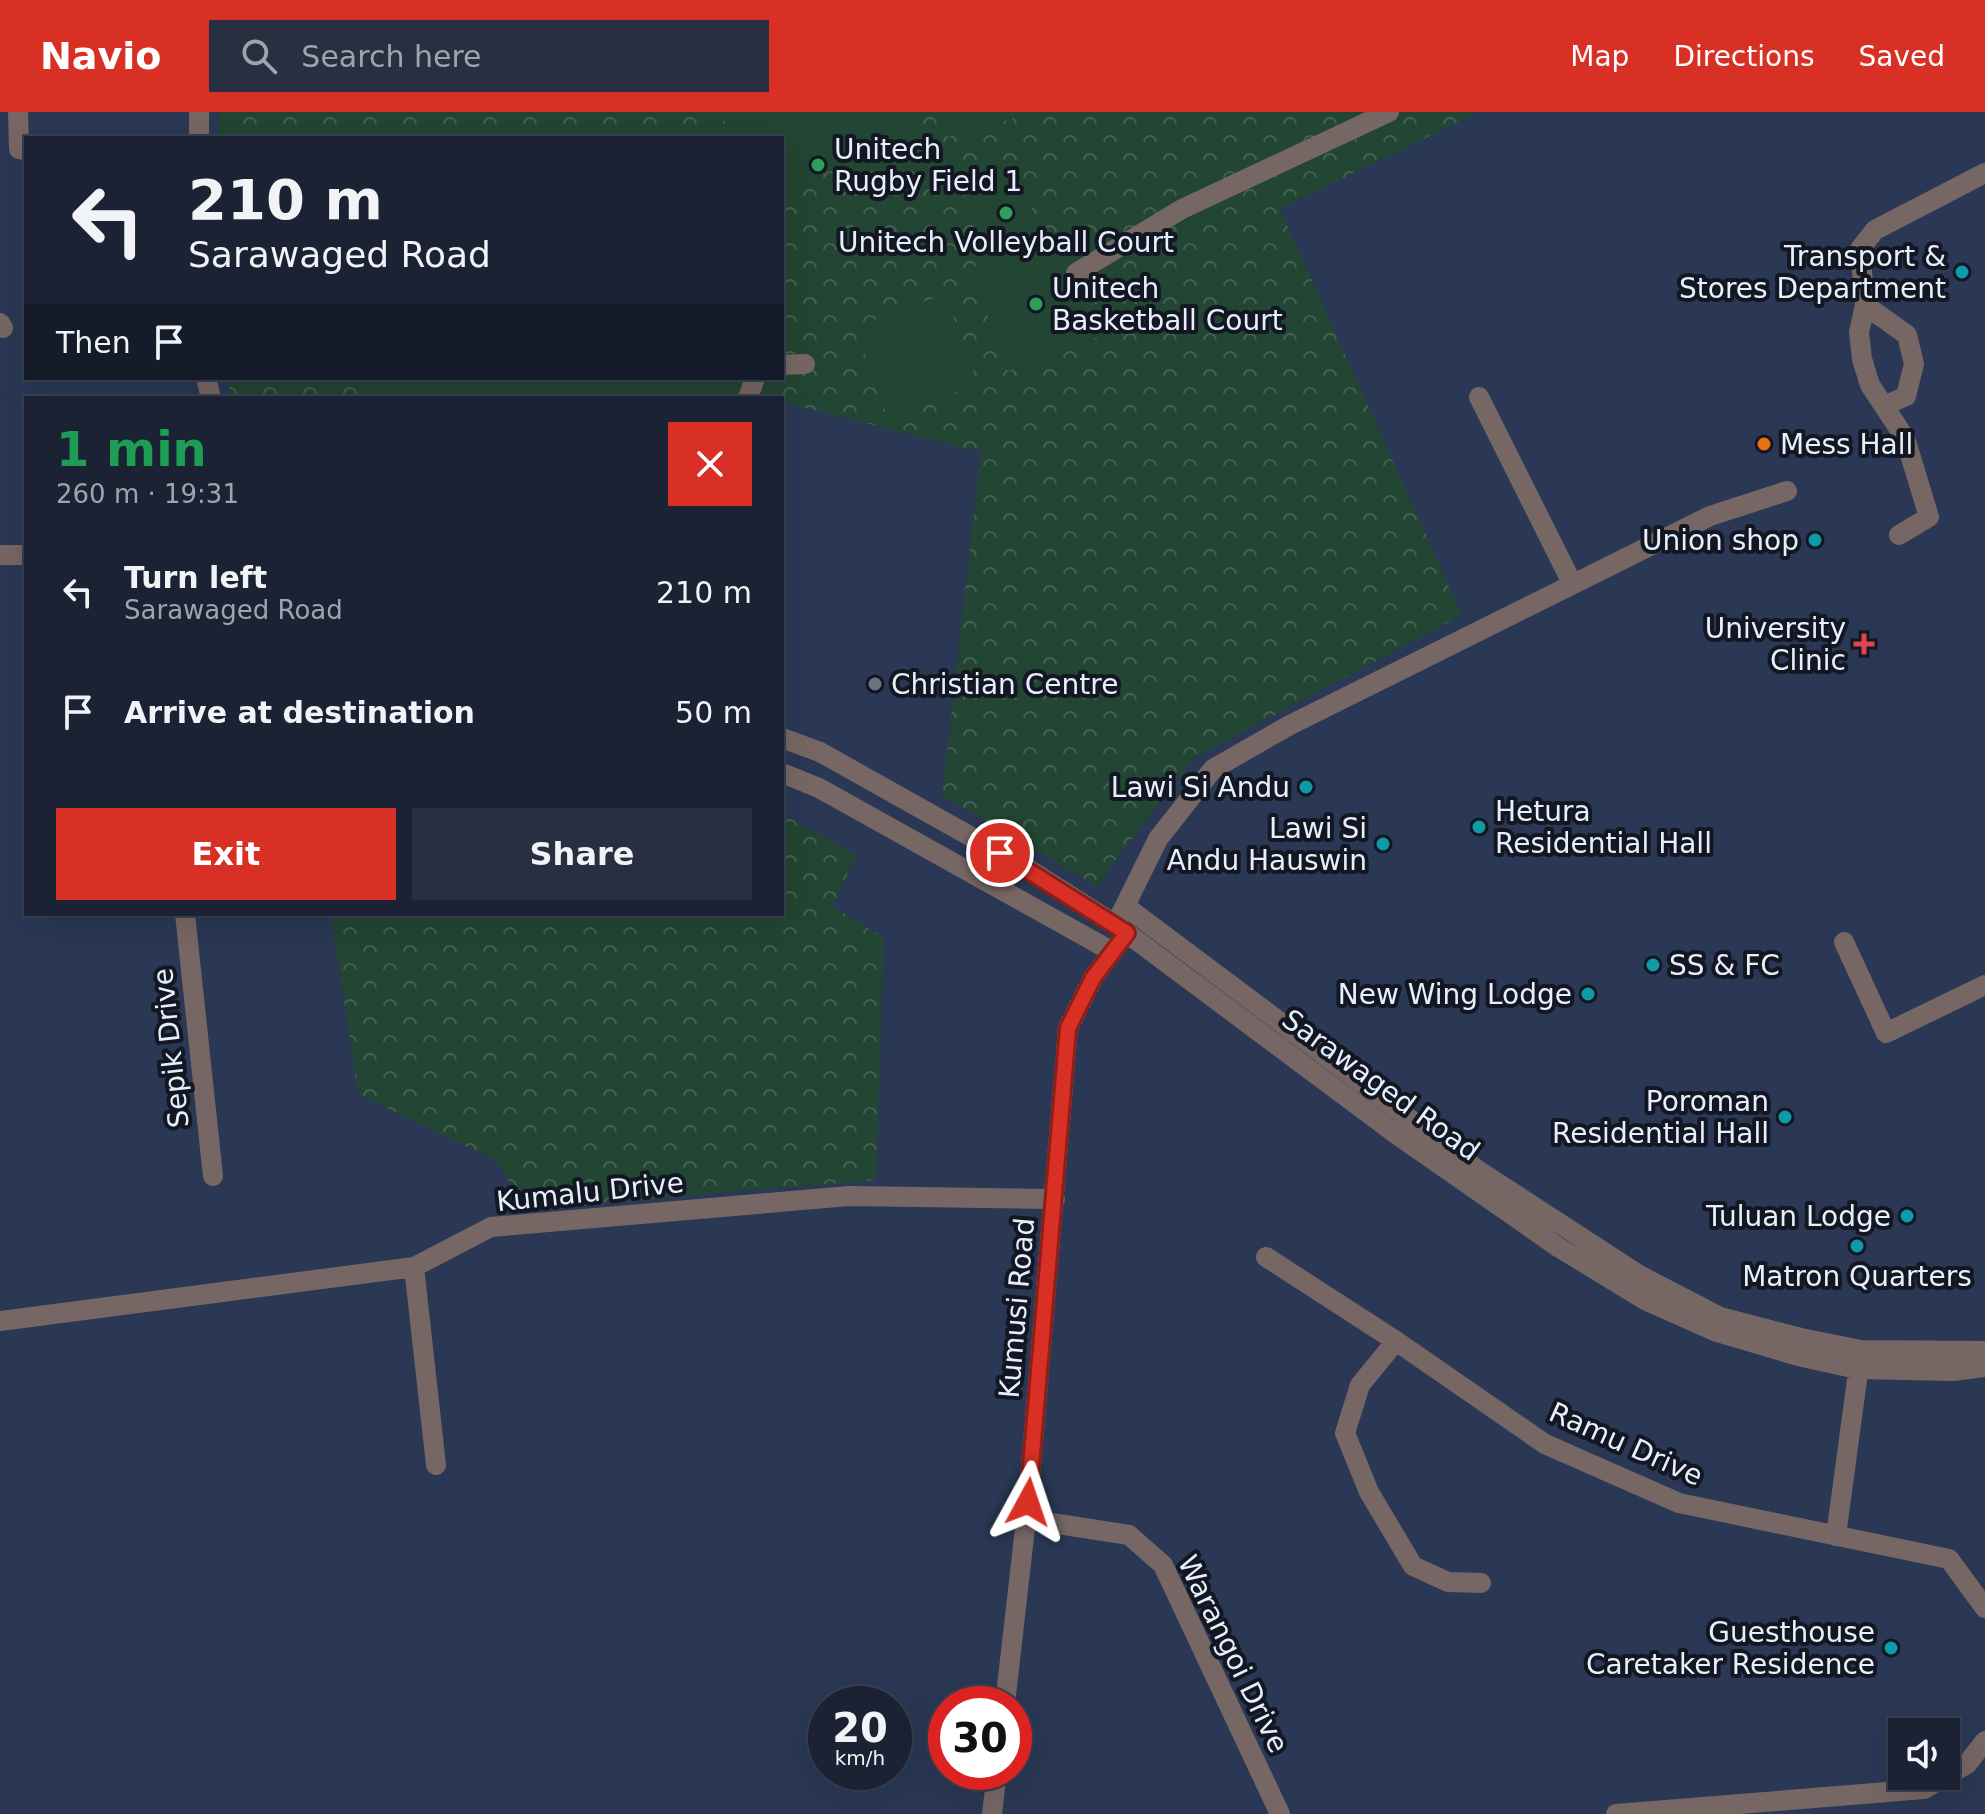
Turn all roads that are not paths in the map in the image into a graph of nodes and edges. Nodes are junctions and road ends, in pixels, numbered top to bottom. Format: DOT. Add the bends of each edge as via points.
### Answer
graph roads {
  1 [pos="18,112"];
  2 [pos="199,112"];
  3 [pos="1389,112"];
  4 [pos="199,136"];
  5 [pos="15,149"];
  6 [pos="1985,173"];
  7 [pos="1076,273"];
  8 [pos="1865,305"];
  9 [pos="805,364"];
  10 [pos="784,365"];
  11 [pos="1479,397"];
  12 [pos="1884,406"];
  13 [pos="1787,491"];
  14 [pos="1899,535"];
  15 [pos="0,555"];
  16 [pos="24,555"];
  17 [pos="1572,583"];
  18 [pos="784,739"];
  19 [pos="784,774"];
  20 [pos="185,916"];
  21 [pos="1123,921"];
  22 [pos="1844,942"];
  23 [pos="1113,952"];
  24 [pos="1985,985"];
  25 [pos="213,1176"];
  26 [pos="1055,1199"];
  27 [pos="1266,1257"];
  28 [pos="414,1267"];
  29 [pos="0,1321"];
  30 [pos="1396,1341"];
  31 [pos="1985,1351"];
  32 [pos="1859,1360"];
  33 [pos="1985,1367"];
  34 [pos="436,1465"];
  35 [pos="1026,1519"];
  36 [pos="1836,1536"];
  37 [pos="1481,1583"];
  38 [pos="1985,1608"];
  39 [pos="1007,1686"];
  40 [pos="1985,1741"];
  41 [pos="995,1790"];
  42 [pos="992,1814"];
  43 [pos="1280,1814"];
  44 [pos="1616,1814"];
  1 -- 5 [label="street"];
  2 -- 4 [label="street"];
  3 -- 7 [label="street" via="1182,209"];
  6 -- 8 [label="street" via="1875,230 1860,249"];
  8 -- 12 [label="street" via="1859,332 1862,359"];
  8 -- 12 [label="street" via="1907,335 1914,364 1906,396"];
  9 -- 10 [label="street"];
  11 -- 17 [label="street"];
  12 -- 14 [label="street" via="1905,438 1929,517"];
  13 -- 17 [label="street, Kumusi Road" via="1710,516"];
  15 -- 16 [label="street"];
  17 -- 21 [label="street, Kumusi Road" via="1213,769 1158,839"];
  18 -- 21 [label="street, Sarawaged Road" via="834,759"];
  19 -- 23 [label="street" via="819,788"];
  20 -- 25 [label="street"];
  21 -- 23 [label="street, Kumusi Road"];
  21 -- 32 [label="street, Sarawaged Road" via="1396,1134 1558,1247 1645,1300 1717,1332 1798,1356"];
  22 -- 24 [label="street" via="1886,1033"];
  23 -- 26 [label="street, Kumusi Road" via="1068,1028"];
  26 -- 28 [label="street, Kumalu Drive" via="849,1196 491,1227"];
  26 -- 35 [label="street, Kumusi Road"];
  27 -- 30 [label="street, Ramu Drive"];
  28 -- 29 [label="street, Kumalu Drive"];
  28 -- 34 [label="street"];
  30 -- 36 [label="street, Ramu Drive" via="1545,1444 1572,1456 1679,1503"];
  30 -- 37 [label="street" via="1360,1385 1345,1433 1369,1492 1413,1566 1448,1582"];
  31 -- 32 [label="street"];
  32 -- 33 [label="street, Sarawaged Road" via="1953,1371"];
  32 -- 36 [label="street"];
  35 -- 39 [label="street, Kumusi Road"];
  35 -- 43 [label="street, Warangoi Drive" via="1129,1535 1163,1565"];
  36 -- 38 [label="street, Ramu Drive" via="1949,1559"];
  40 -- 44 [label="street" via="1967,1764 1924,1789"];
  41 -- 42 [label="street"];
}
